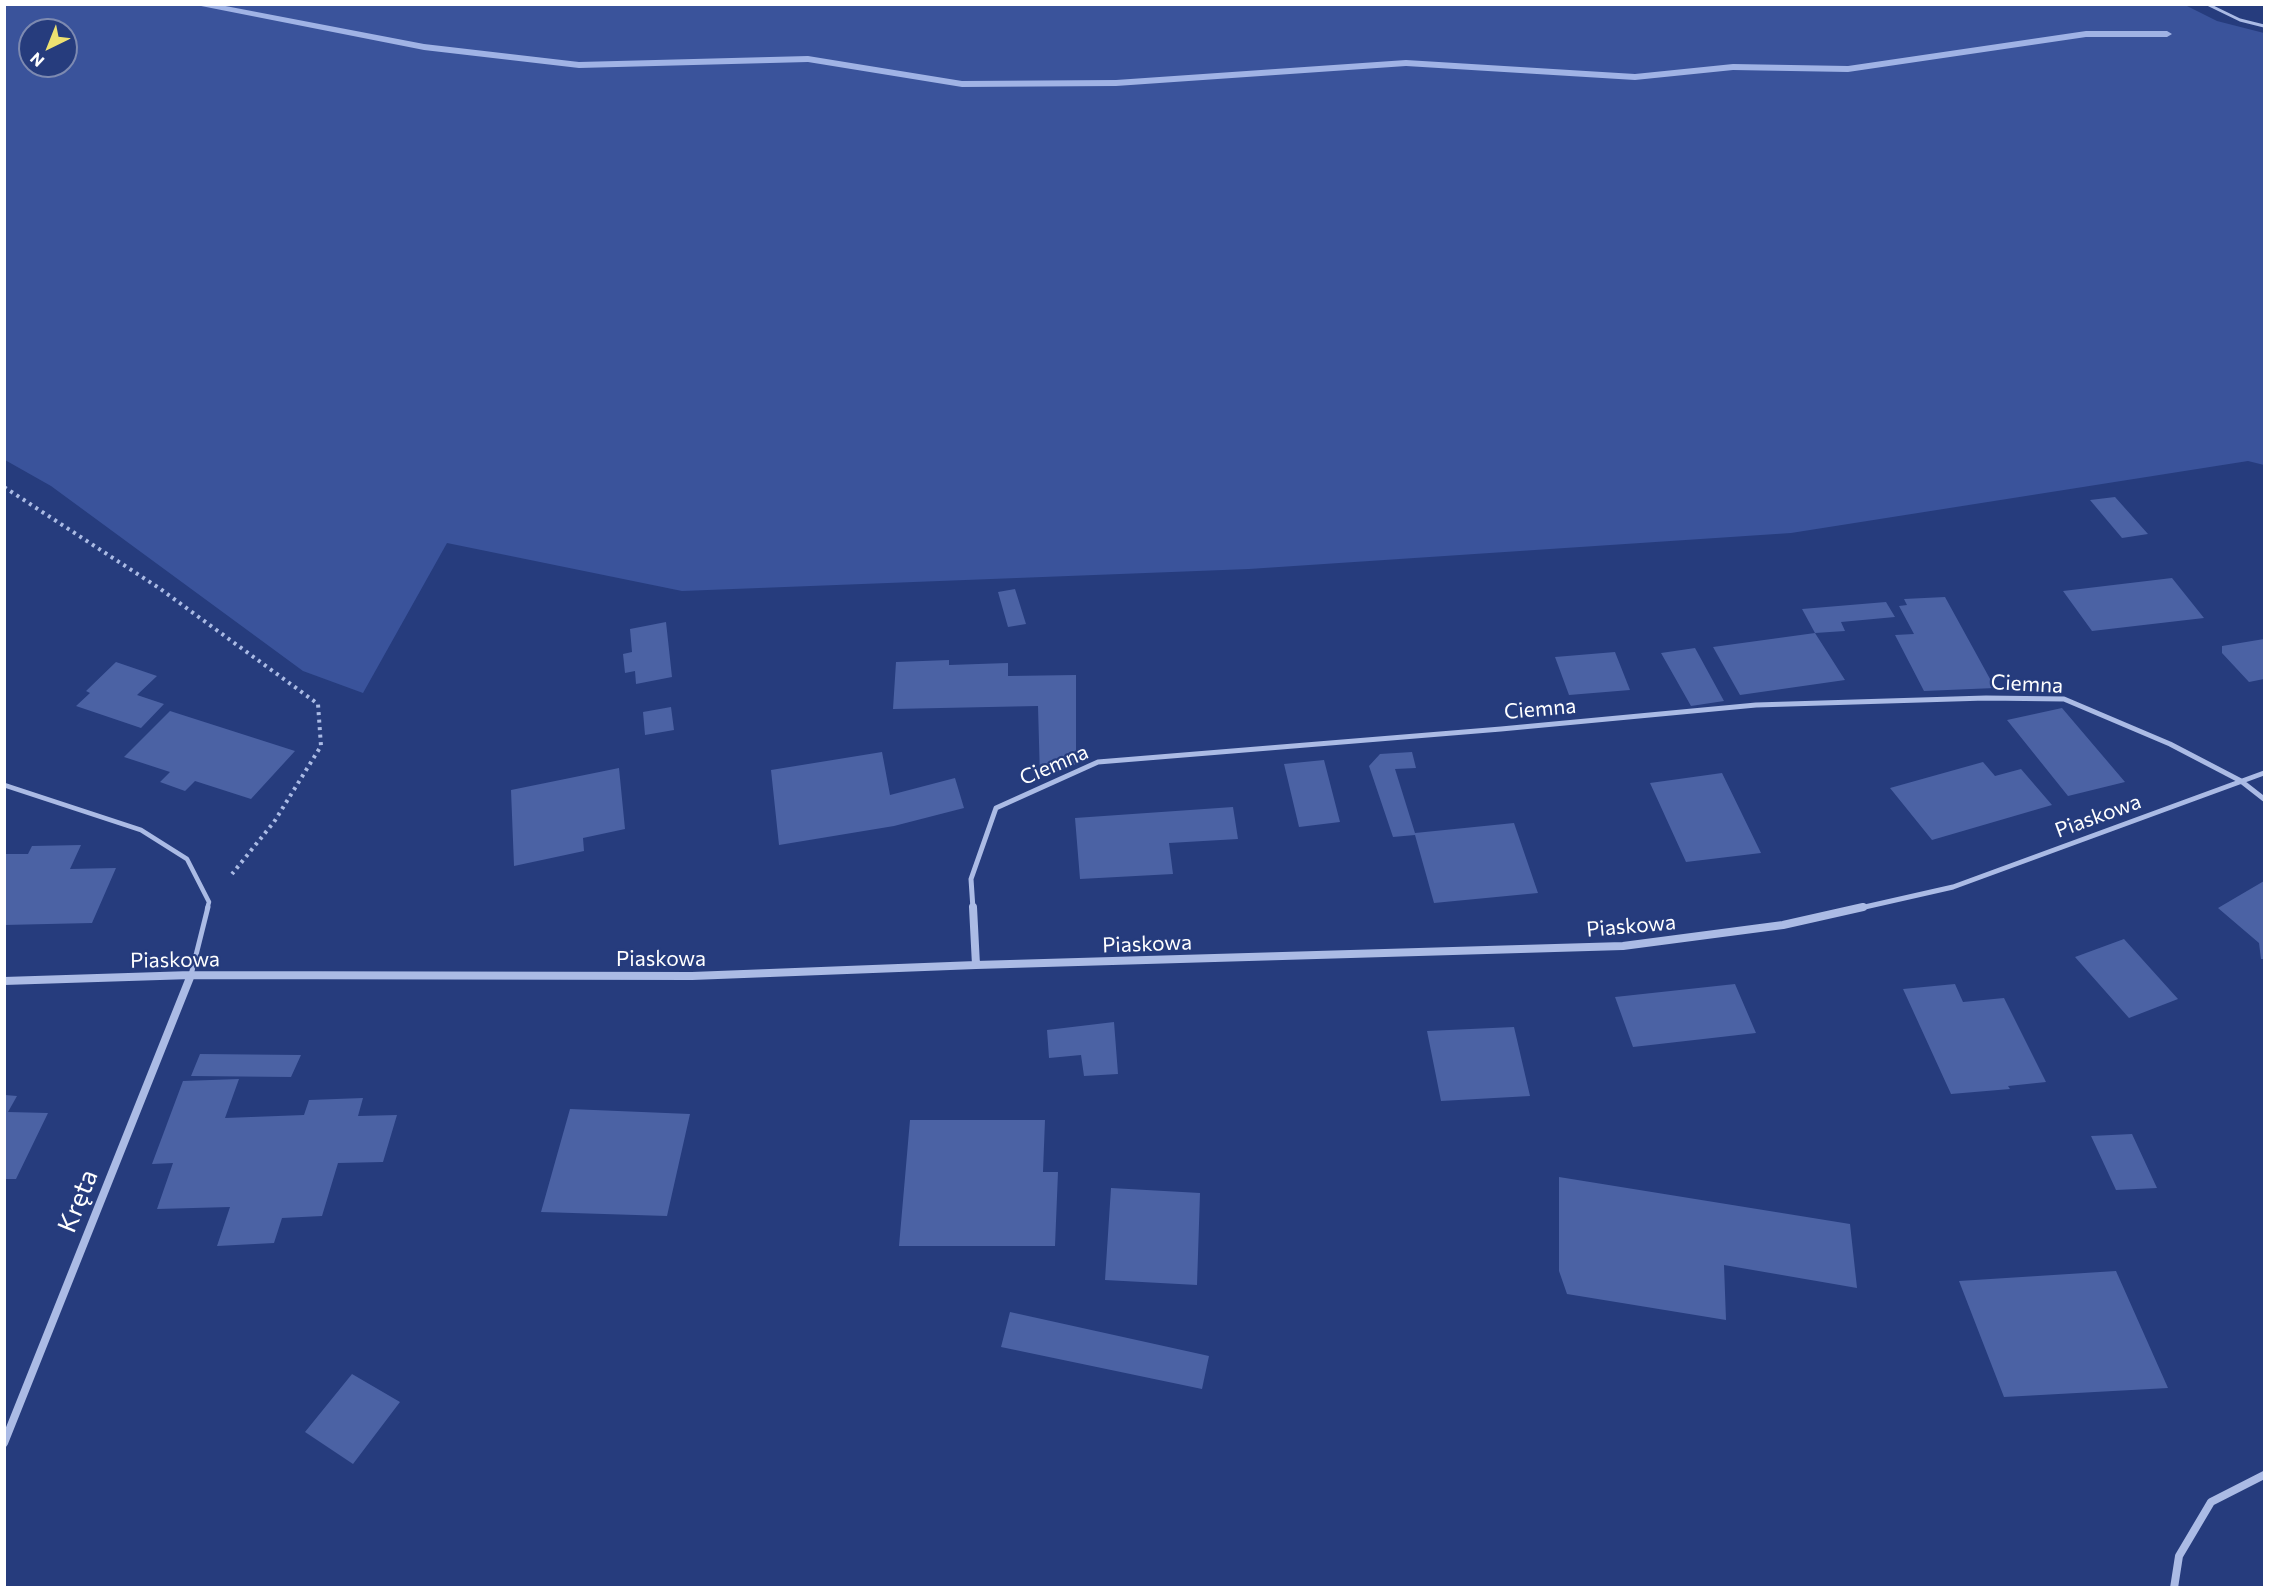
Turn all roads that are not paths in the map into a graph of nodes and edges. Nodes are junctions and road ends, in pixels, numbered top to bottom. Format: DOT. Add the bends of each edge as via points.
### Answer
graph roads {
  1 [pos="2207,4"];
  2 [pos="2265,26"];
  3 [pos="2265,773"];
  4 [pos="2241,781"];
  5 [pos="4,784"];
  6 [pos="2265,799"];
  7 [pos="976,965"];
  8 [pos="191,975"];
  9 [pos="4,981"];
  10 [pos="4,1443"];
  11 [pos="2265,1475"];
  12 [pos="2174,1587"];
  1 -- 2 [label="lane" via="2240,20"];
  3 -- 4 [label="street, Piaskowa"];
  4 -- 6 [label="street, Ciemna"];
  4 -- 7 [label="street, Piaskowa" via="1953,887 1783,925 1623,946"];
  4 -- 7 [label="street, Ciemna" via="2170,744 2064,699 1756,705 1098,762 996,808 971,879"];
  5 -- 8 [label="lane" via="141,830 187,859 209,902"];
  7 -- 8 [label="street, Piaskowa" via="692,976"];
  8 -- 9 [label="street, Piaskowa"];
  8 -- 10 [label="street, Kręta"];
  11 -- 12 [label="street" via="2211,1503 2179,1556"];
}
